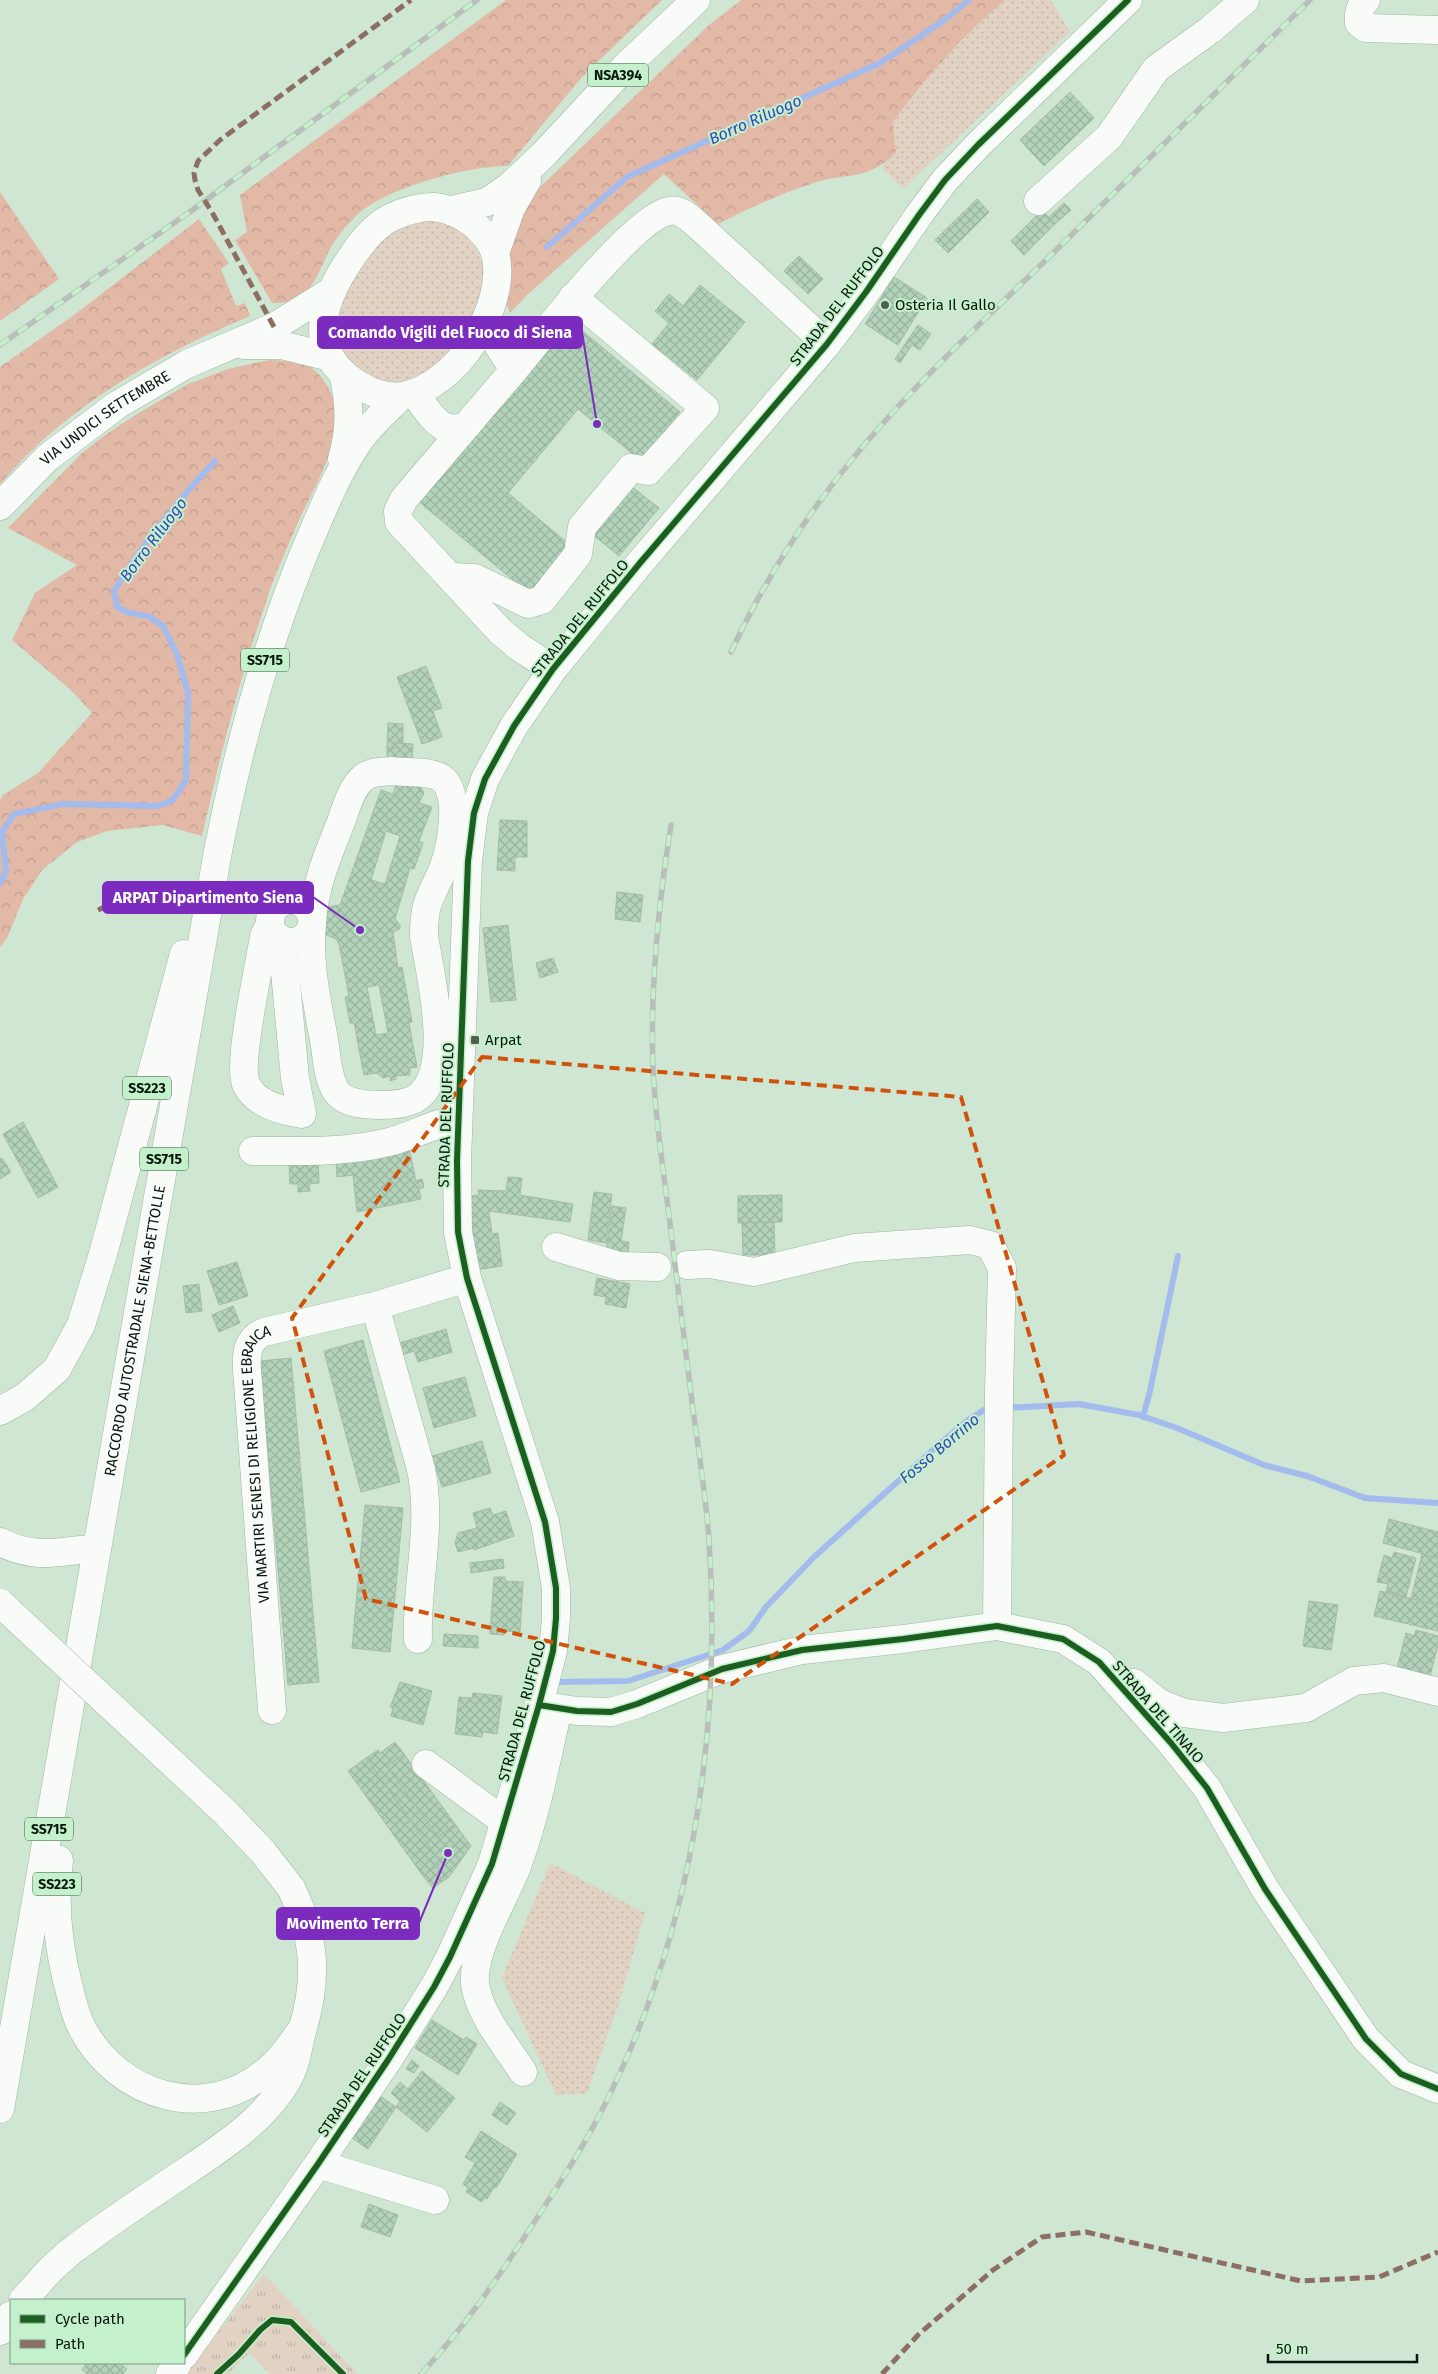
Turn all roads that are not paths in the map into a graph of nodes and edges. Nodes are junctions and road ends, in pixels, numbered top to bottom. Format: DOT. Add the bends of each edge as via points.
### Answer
graph roads {
  1 [pos="696,0"];
  2 [pos="1128,0"];
  3 [pos="1244,0"];
  4 [pos="1366,0"];
  5 [pos="1438,30"];
  6 [pos="544,154"];
  7 [pos="1038,201"];
  8 [pos="452,210"];
  9 [pos="495,254"];
  10 [pos="330,292"];
  11 [pos="573,298"];
  12 [pos="484,323"];
  13 [pos="827,344"];
  14 [pos="222,349"];
  15 [pos="336,365"];
  16 [pos="514,370"];
  17 [pos="408,395"];
  18 [pos="467,425"];
  19 [pos="337,477"];
  20 [pos="0,506"];
  21 [pos="450,577"];
  22 [pos="553,669"];
  23 [pos="218,851"];
  24 [pos="312,922"];
  25 [pos="465,922"];
  26 [pos="424,924"];
  27 [pos="276,932"];
  28 [pos="349,1101"];
  29 [pos="302,1114"];
  30 [pos="458,1120"];
  31 [pos="253,1151"];
  32 [pos="556,1247"];
  33 [pos="688,1265"];
  34 [pos="657,1268"];
  35 [pos="467,1278"];
  36 [pos="375,1306"];
  37 [pos="0,1411"];
  38 [pos="111,1466"];
  39 [pos="0,1542"];
  40 [pos="97,1549"];
  41 [pos="0,1603"];
  42 [pos="997,1626"];
  43 [pos="418,1639"];
  44 [pos="1099,1662"];
  45 [pos="1438,1692"];
  46 [pos="549,1707"];
  47 [pos="272,1710"];
  48 [pos="426,1764"];
  49 [pos="505,1822"];
  50 [pos="302,2029"];
  51 [pos="523,2072"];
  52 [pos="1438,2089"];
  53 [pos="0,2109"];
  54 [pos="318,2164"];
  55 [pos="435,2200"];
  56 [pos="24,2299"];
  57 [pos="10,2316"];
  58 [pos="0,2331"];
  59 [pos="185,2354"];
  1 -- 6 [label="main road, NSA394" via="624,68"];
  2 -- 13 [label="main road, STRADA DEL RUFFOLO" via="945,180"];
  3 -- 7 [label="main road" via="1210,30 1156,69 1109,137"];
  4 -- 5 [label="main road" via="1361,4 1358,15 1359,23 1366,28"];
  6 -- 8 [label="main road, NSA394" via="497,196 487,202"];
  6 -- 9 [label="main road, NSA394" via="514,203"];
  8 -- 9 [label="main road" via="484,234"];
  8 -- 10 [label="main road" via="419,208 382,223 351,257"];
  9 -- 12 [label="main road" via="497,283"];
  10 -- 14 [label="main road, VIA UNDICI SETTEMBRE" via="274,327"];
  10 -- 15 [label="main road" via="323,323"];
  11 -- 13 [label="main road" via="634,235 654,218 673,210 682,212 701,228"];
  11 -- 16 [label="main road"];
  11 -- 21 [label="main road" via="705,408 648,471 631,468 582,527 578,554 542,600 528,604 475,578"];
  12 -- 16 [label="main road"];
  12 -- 17 [label="main road" via="470,348 455,364 430,385"];
  13 -- 22 [label="main road, STRADA DEL RUFFOLO"];
  14 -- 15 [label="main road, VIA UNDICI SETTEMBRE" via="281,345"];
  14 -- 20 [label="main road, VIA UNDICI SETTEMBRE" via="166,375 116,404 47,458"];
  15 -- 17 [label="main road" via="369,390 382,395"];
  15 -- 19 [label="main road, RACCORDO AUTOSTRADALE SIENA-BETTOLLE / SS715" via="349,403 350,420"];
  16 -- 18 [label="main road"];
  17 -- 18 [label="main road" via="442,426 458,430"];
  17 -- 19 [label="main road, RACCORDO AUTOSTRADALE SIENA-BETTOLLE / SS715" via="367,431"];
  18 -- 21 [label="main road" via="404,498 398,511 403,528"];
  19 -- 23 [label="main road, RACCORDO AUTOSTRADALE SIENA-BETTOLLE / SS715" via="294,578 261,672 238,755"];
  21 -- 22 [label="main road" via="500,631"];
  22 -- 25 [label="main road, STRADA DEL RUFFOLO" via="503,744 478,799 470,836"];
  23 -- 37 [label="main road, SS223" via="198,901 81,1325 56,1369 25,1397"];
  23 -- 38 [label="main road, RACCORDO AUTOSTRADALE SIENA-BETTOLLE / SS715"];
  24 -- 26 [label="main road" via="319,882 356,785 371,773 392,772 434,775 442,779 451,791 453,820 449,846"];
  24 -- 27 [label="main road" via="306,935 295,942"];
  24 -- 28 [label="main road" via="314,984 331,1081 342,1098"];
  25 -- 26 [label="main road"];
  25 -- 30 [label="main road, STRADA DEL RUFFOLO"];
  26 -- 28 [label="main road" via="438,1031 432,1074 424,1090 414,1099 376,1105"];
  27 -- 29 [label="main road"];
  27 -- 29 [label="main road" via="264,936 243,1074 252,1094 260,1100"];
  28 -- 29 [label="main road"];
  30 -- 31 [label="main road" via="435,1124 391,1142 370,1146"];
  30 -- 35 [label="main road, STRADA DEL RUFFOLO" via="457,1215"];
  32 -- 34 [label="main road" via="619,1266"];
  33 -- 42 [label="main road" via="710,1264 754,1272 854,1248 970,1240 990,1245 1002,1268"];
  35 -- 36 [label="main road, VIA MARTIRI SENESI DI RELIGIONE EBRAICA"];
  35 -- 46 [label="main road, STRADA DEL RUFFOLO" via="545,1522 552,1554 556,1588"];
  36 -- 43 [label="main road" via="426,1496"];
  36 -- 47 [label="main road, VIA MARTIRI SENESI DI RELIGIONE EBRAICA" via="264,1332 254,1337 248,1346"];
  38 -- 40 [label="main road, RACCORDO AUTOSTRADALE SIENA-BETTOLLE / SS715"];
  38 -- 50 [label="main road, SS223" via="114,1528 57,1883 57,1928 61,1954 81,2027 93,2046 119,2074 150,2091 187,2099 218,2097 255,2080 282,2057"];
  39 -- 40 [label="main road" via="41,1554"];
  40 -- 53 [label="main road, RACCORDO AUTOSTRADALE SIENA-BETTOLLE / SS715"];
  41 -- 50 [label="main road, SS223, bridge" via="225,1812 291,1888 303,1916 312,1954 312,1992"];
  42 -- 44 [label="main road, STRADA DEL TINAIO" via="1062,1639"];
  42 -- 46 [label="main road, STRADA DEL TINAIO" via="802,1650 722,1668 611,1712 577,1712"];
  44 -- 45 [label="main road" via="1114,1666 1158,1703 1184,1713 1223,1718 1306,1708 1354,1681 1384,1678"];
  44 -- 52 [label="main road, STRADA DEL TINAIO" via="1171,1742 1207,1788 1265,1889 1366,2039 1401,2074"];
  46 -- 49 [label="main road, STRADA DEL RUFFOLO"];
  46 -- 51 [label="main road" via="535,1808 517,1867 476,1963 475,1983 482,2007"];
  48 -- 49 [label="main road"];
  49 -- 54 [label="main road, STRADA DEL RUFFOLO" via="486,1881 434,1987"];
  50 -- 56 [label="main road, SS223" via="296,2062 289,2076 255,2119 225,2145 70,2252"];
  54 -- 55 [label="main road"];
  54 -- 59 [label="main road, STRADA DEL RUFFOLO"];
  57 -- 58 [label="main road"];
}
